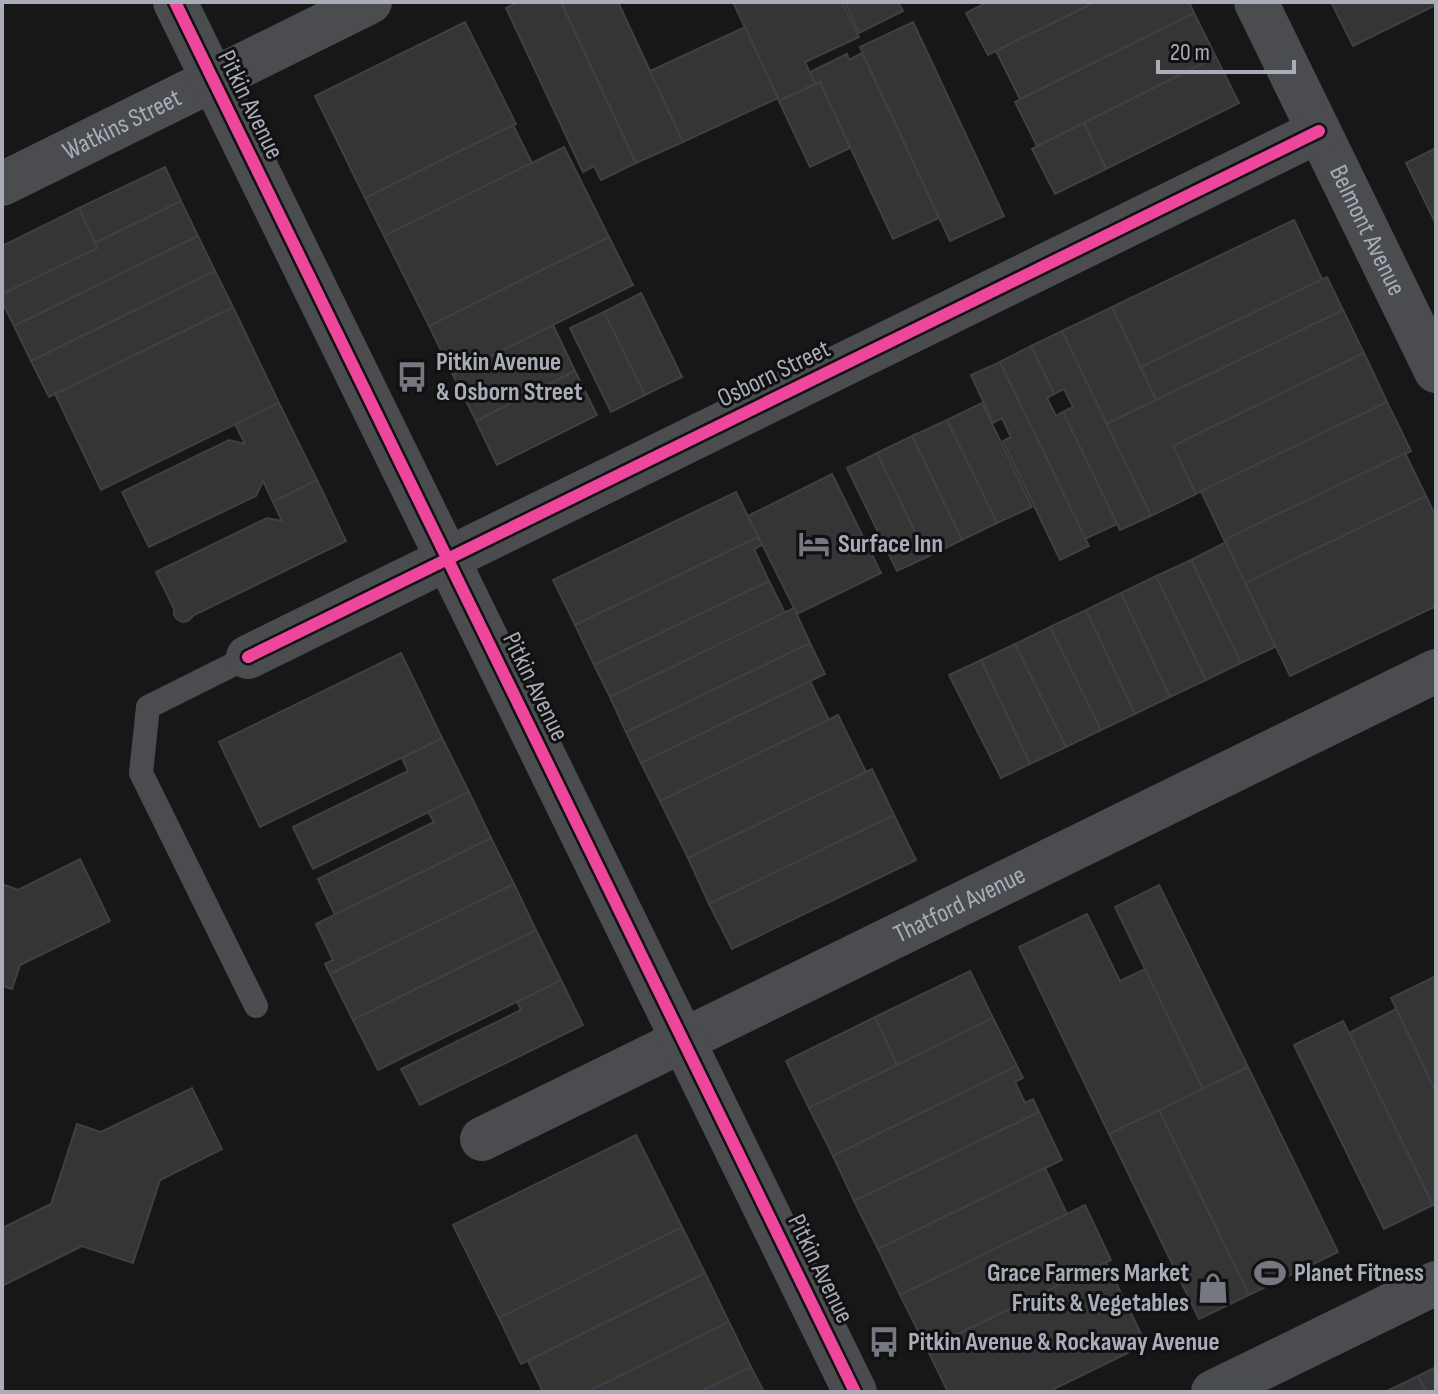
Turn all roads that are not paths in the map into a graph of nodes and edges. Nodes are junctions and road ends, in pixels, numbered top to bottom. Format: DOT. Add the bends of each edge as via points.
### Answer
graph roads {
  1 [pos="175,2"];
  2 [pos="370,2"];
  3 [pos="1256,2"];
  4 [pos="213,79"];
  5 [pos="1319,131"];
  6 [pos="4,178"];
  7 [pos="1436,371"];
  8 [pos="448,558"];
  9 [pos="248,657"];
  10 [pos="1436,671"];
  11 [pos="256,1006"];
  12 [pos="683,1041"];
  13 [pos="482,1139"];
  14 [pos="1436,1283"];
  15 [pos="855,1392"];
  16 [pos="1213,1392"];
  1 -- 4 [label="street, Pitkin Avenue"];
  2 -- 4 [label="street, Watkins Street"];
  3 -- 5 [label="street, Belmont Avenue"];
  4 -- 6 [label="street, Watkins Street"];
  4 -- 8 [label="street, Pitkin Avenue"];
  5 -- 7 [label="street, Belmont Avenue"];
  5 -- 8 [label="street, Osborn Street"];
  8 -- 9 [label="street, Osborn Street"];
  8 -- 12 [label="street, Pitkin Avenue"];
  9 -- 11 [label="lane" via="148,707 141,773"];
  10 -- 12 [label="street, Thatford Avenue"];
  12 -- 13 [label="street, Thatford Avenue"];
  12 -- 15 [label="street, Pitkin Avenue"];
  14 -- 16 [label="street"];
}
